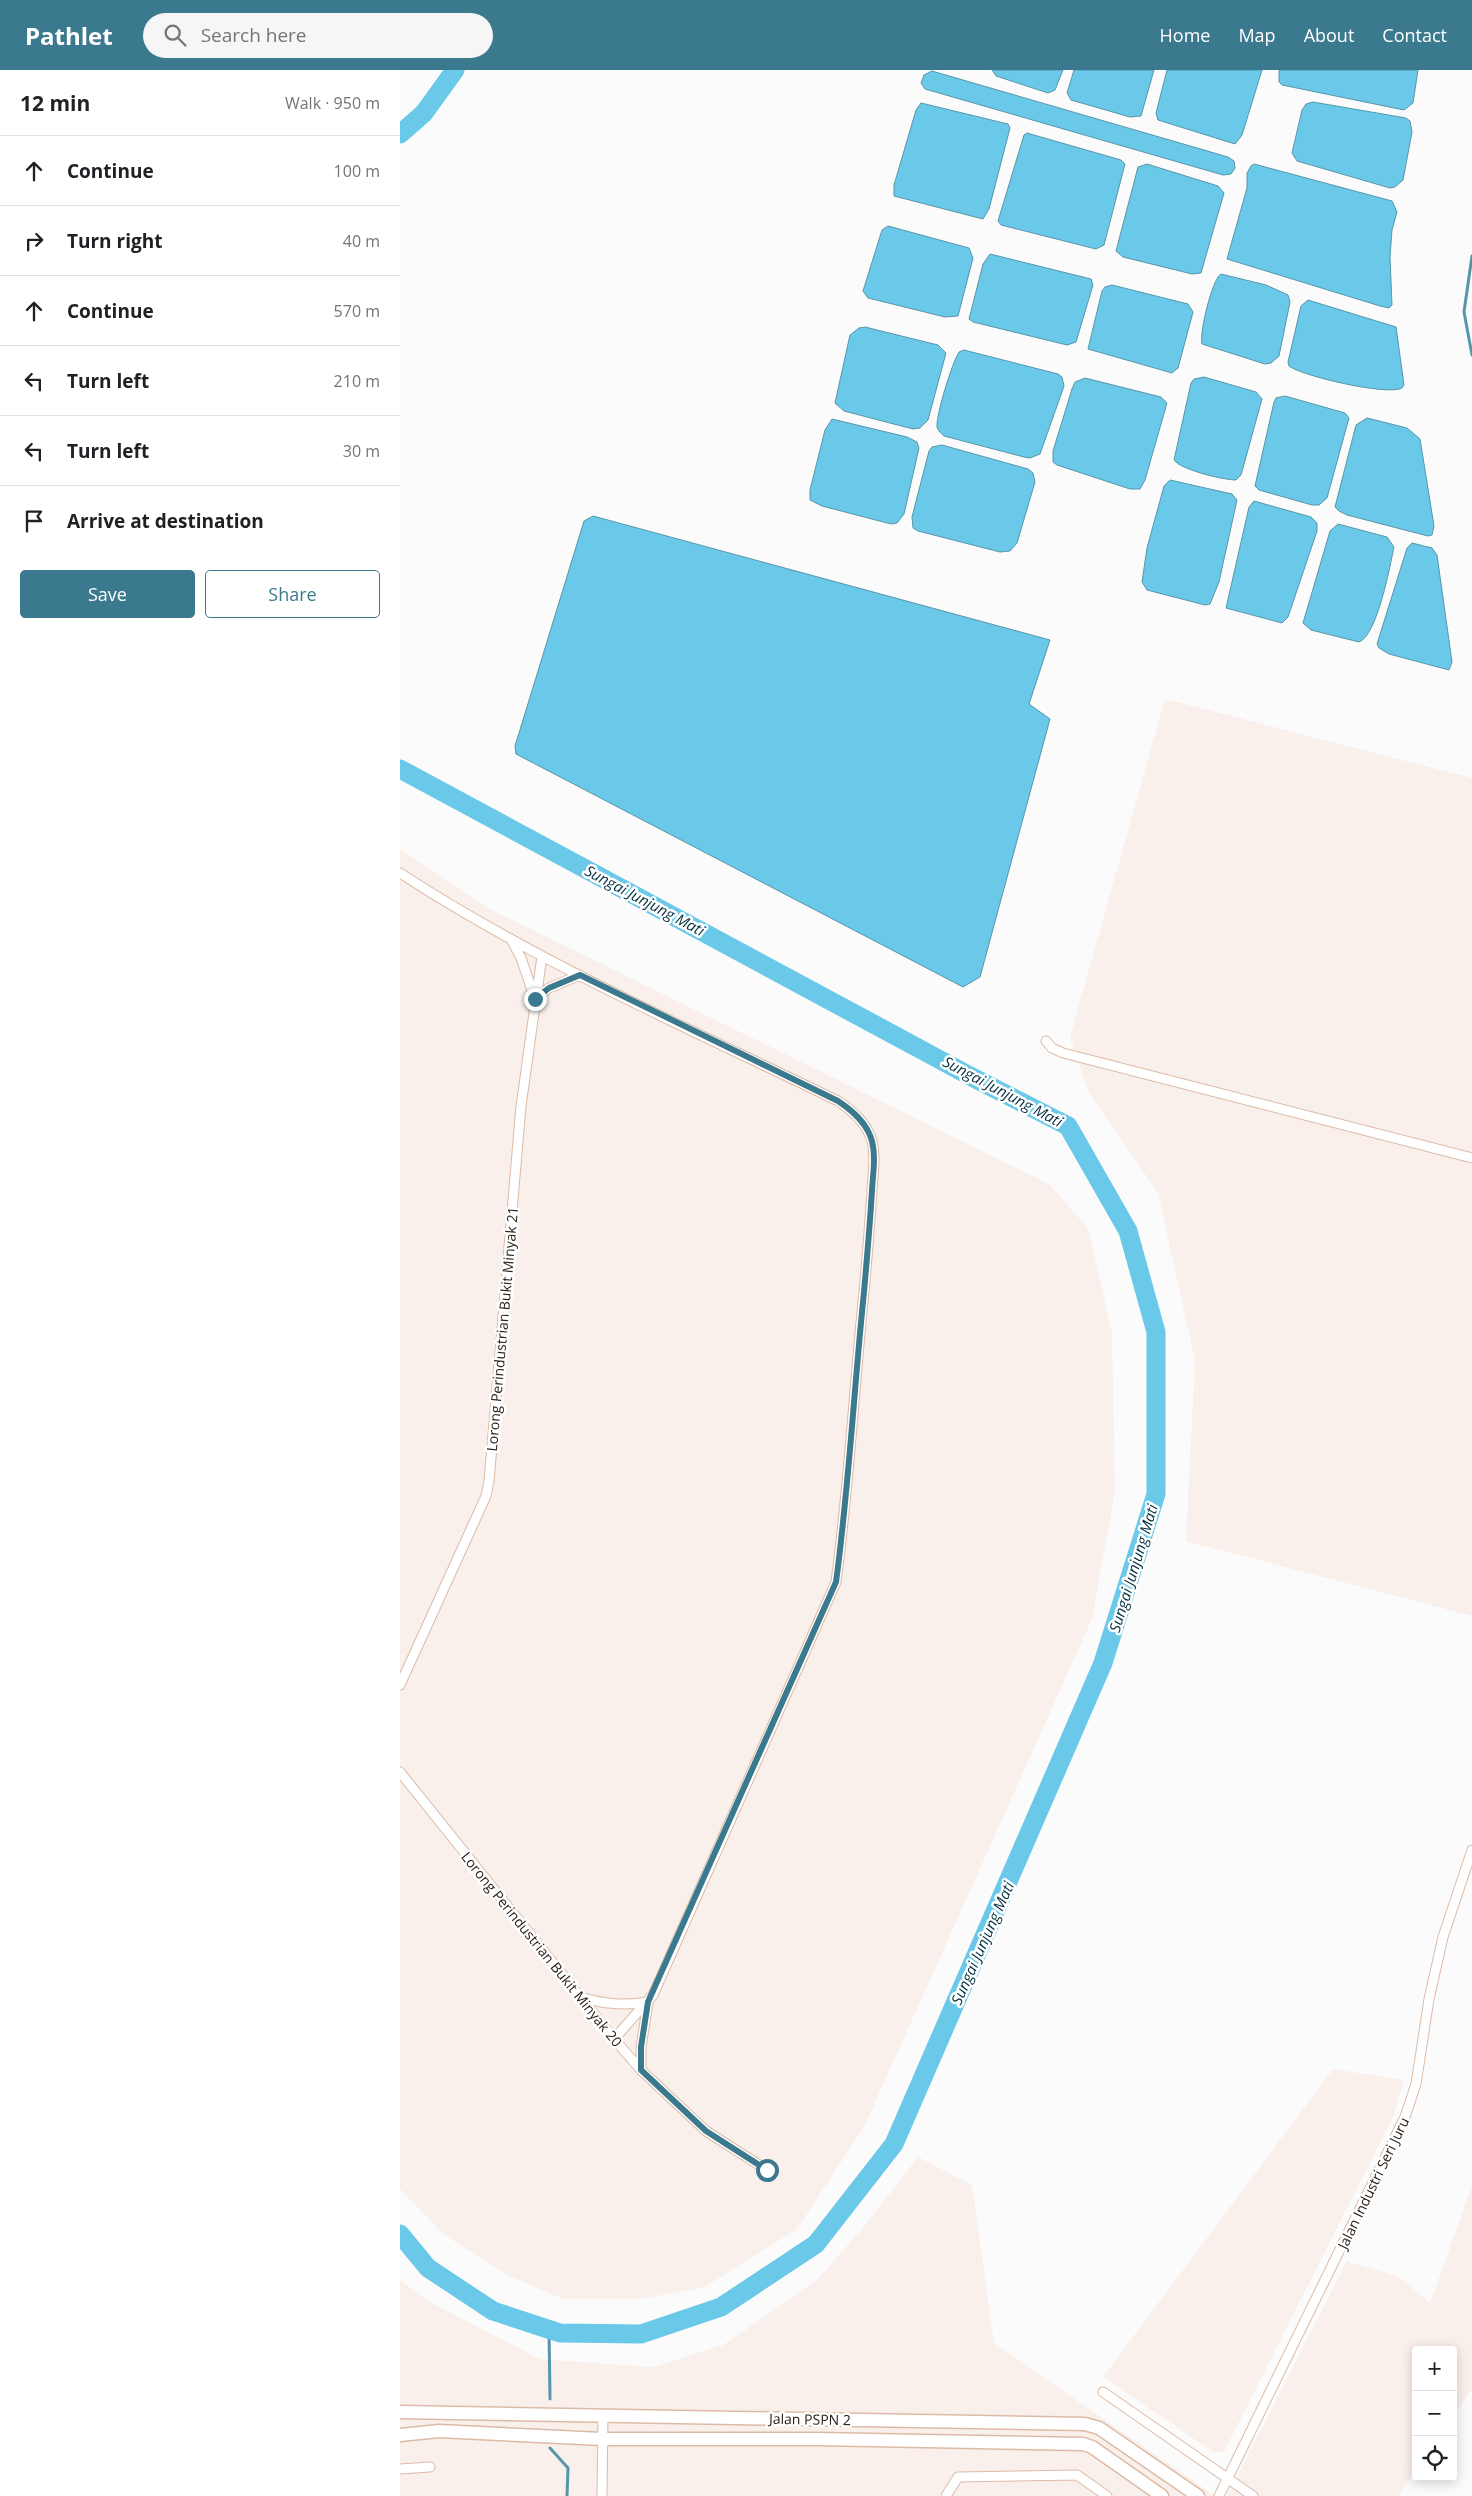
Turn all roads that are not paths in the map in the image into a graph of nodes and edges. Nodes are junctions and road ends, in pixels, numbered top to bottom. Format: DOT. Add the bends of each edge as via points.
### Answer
graph roads {
  1 [pos="400,873"];
  2 [pos="510,939"];
  3 [pos="542,956"];
  4 [pos="580,975"];
  5 [pos="535,999"];
  6 [pos="1046,1041"];
  7 [pos="1472,1158"];
  8 [pos="400,1685"];
  9 [pos="400,1772"];
  10 [pos="1472,1850"];
  11 [pos="580,1997"];
  12 [pos="648,2002"];
  13 [pos="614,2039"];
  14 [pos="641,2070"];
  15 [pos="767,2170"];
  16 [pos="1103,2392"];
  17 [pos="400,2412"];
  18 [pos="603,2416"];
  19 [pos="400,2435"];
  20 [pos="602,2439"];
  21 [pos="430,2467"];
  22 [pos="400,2469"];
  23 [pos="1228,2478"];
  24 [pos="602,2496"];
  25 [pos="946,2496"];
  26 [pos="1107,2496"];
  27 [pos="1162,2496"];
  28 [pos="1198,2496"];
  29 [pos="1218,2496"];
  30 [pos="1253,2496"];
  1 -- 2 [label="street"];
  2 -- 3 [label="street"];
  2 -- 5 [label="street"];
  3 -- 4 [label="street"];
  3 -- 5 [label="street, Lorong Perindustrian Bukit Minyak 21"];
  4 -- 5 [label="street" via="549,988"];
  4 -- 12 [label="street" via="838,1101 864,1123 872,1139 874,1156 845,1518 836,1582"];
  5 -- 8 [label="street, Lorong Perindustrian Bukit Minyak 21" via="521,1106 489,1482 486,1496"];
  6 -- 7 [label="street" via="1063,1053"];
  9 -- 11 [label="street, Lorong Perindustrian Bukit Minyak 20"];
  10 -- 23 [label="street, Jalan Industri Seri Juru" via="1443,1937 1416,2084 1405,2117"];
  11 -- 12 [label="street" via="626,2006"];
  11 -- 13 [label="street, Lorong Perindustrian Bukit Minyak 20"];
  12 -- 13 [label="street"];
  12 -- 14 [label="street"];
  13 -- 14 [label="street, Lorong Perindustrian Bukit Minyak 20"];
  14 -- 15 [label="street, Lorong Perindustrian Bukit Minyak 20" via="706,2131"];
  16 -- 23 [label="street"];
  17 -- 18 [label="street, Jalan PSPN 2"];
  18 -- 20 [label="street"];
  18 -- 28 [label="street, Jalan PSPN 2" via="1085,2424 1099,2428"];
  19 -- 20 [label="street, Jalan PSPN 2" via="439,2431"];
  20 -- 24 [label="street"];
  20 -- 27 [label="street, Jalan PSPN 2" via="817,2438 1083,2444"];
  21 -- 22 [label="street"];
  23 -- 29 [label="street, Jalan Industri Seri Juru"];
  23 -- 30 [label="street"];
  25 -- 26 [label="street" via="958,2477 1077,2475"];
}
